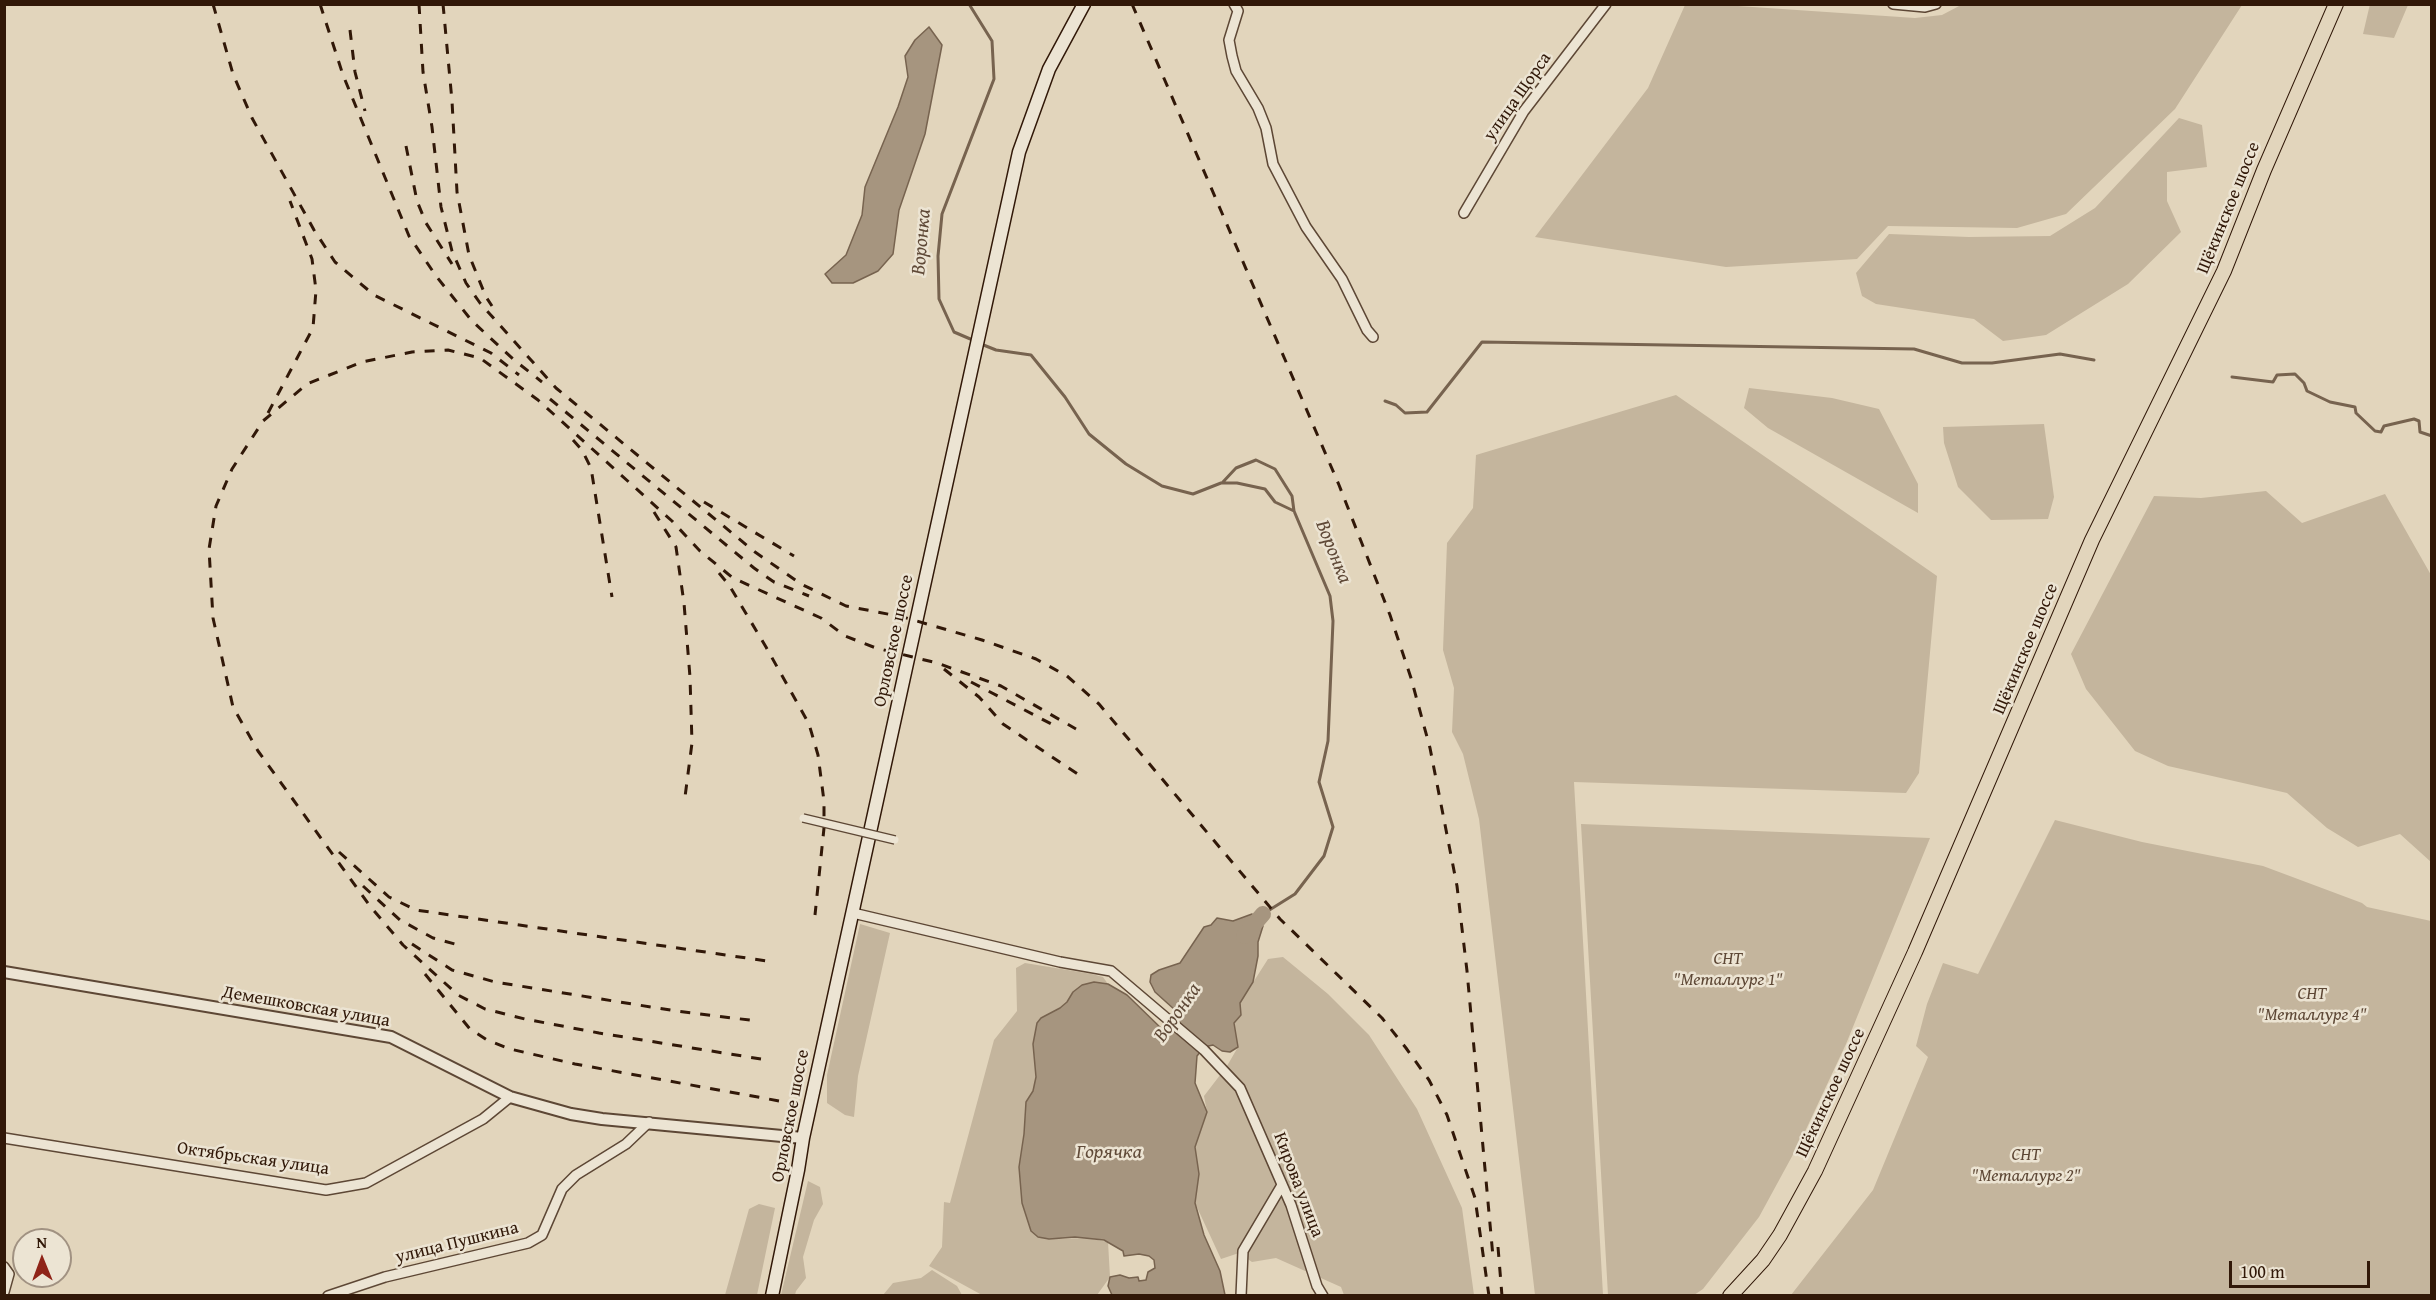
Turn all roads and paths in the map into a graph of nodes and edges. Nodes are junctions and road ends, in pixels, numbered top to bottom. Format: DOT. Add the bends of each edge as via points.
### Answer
graph roads {
  1 [pos="1084,4"];
  2 [pos="1606,4"];
  3 [pos="1893,4"];
  4 [pos="1936,4"];
  5 [pos="2336,4"];
  6 [pos="1238,7"];
  7 [pos="1464,213"];
  8 [pos="1373,337"];
  9 [pos="803,818"];
  10 [pos="895,840"];
  11 [pos="854,913"];
  12 [pos="4,972"];
  13 [pos="510,1097"];
  14 [pos="649,1122"];
  15 [pos="4,1138"];
  16 [pos="803,1138"];
  17 [pos="1282,1185"];
  18 [pos="4,1267"];
  19 [pos="4,1292"];
  20 [pos="328,1296"];
  21 [pos="772,1296"];
  22 [pos="1241,1296"];
  23 [pos="1323,1296"];
  24 [pos="1730,1296"];
  1 -- 11 [label="main road, Орловское шоссе" via="1049,69 1019,152"];
  2 -- 7 [label="street, улица Щорса" via="1524,111"];
  3 -- 4 [label="street"];
  5 -- 24 [label="main road, Щёкинское шоссе" via="2224,271 2092,540 1915,952 1815,1171 1763,1260"];
  6 -- 8 [label="street" via="1230,31 1232,56 1266,128 1273,164"];
  9 -- 10 [label="street, bridge"];
  11 -- 16 [label="main road, Орловское шоссе"];
  11 -- 17 [label="street, Кирова улица" via="1111,971 1204,1050 1240,1088"];
  12 -- 13 [label="street, Демешковская улица" via="391,1037"];
  13 -- 14 [label="street, Демешковская улица" via="571,1114"];
  13 -- 15 [label="street, Октябрьская улица" via="474,1125 366,1183 326,1190"];
  14 -- 16 [label="street, Демешковская улица"];
  14 -- 20 [label="street, улица Пушкина" via="626,1144 576,1175 562,1189 542,1234 528,1243 385,1277"];
  16 -- 21 [label="main road, Орловское шоссе"];
  17 -- 22 [label="street" via="1243,1251"];
  17 -- 23 [label="street, Кирова улица"];
  18 -- 19 [label="street" via="9,1274"];
}
